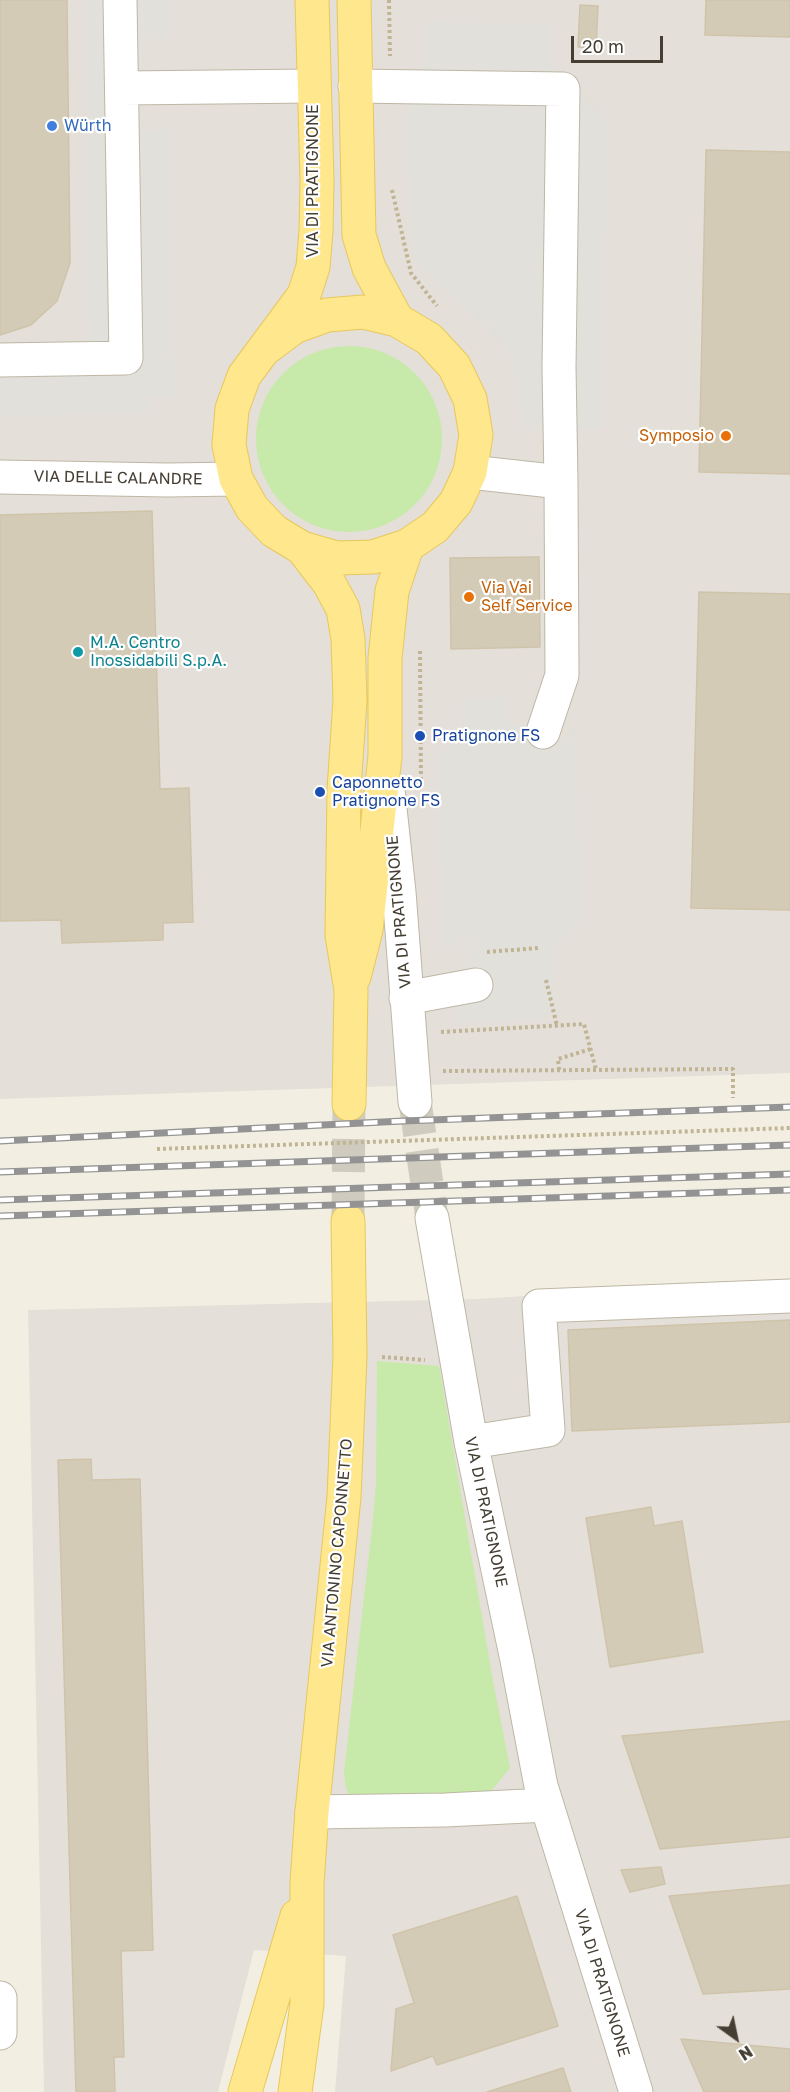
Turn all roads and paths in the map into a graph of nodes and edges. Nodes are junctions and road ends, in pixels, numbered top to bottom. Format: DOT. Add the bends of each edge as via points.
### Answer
graph roads {
  1 [pos="120,0"];
  2 [pos="312,0"];
  3 [pos="354,0"];
  4 [pos="313,86"];
  5 [pos="355,86"];
  6 [pos="122,88"];
  7 [pos="397,320"];
  8 [pos="266,348"];
  9 [pos="0,360"];
  10 [pos="470,472"];
  11 [pos="0,477"];
  12 [pos="236,479"];
  13 [pos="561,482"];
  14 [pos="407,546"];
  15 [pos="302,548"];
  16 [pos="543,732"];
  17 [pos="385,756"];
  18 [pos="538,948"];
  19 [pos="487,952"];
  20 [pos="546,980"];
  21 [pos="476,986"];
  22 [pos="351,990"];
  23 [pos="406,998"];
  24 [pos="557,1026"];
  25 [pos="435,1032"];
  26 [pos="591,1049"];
  27 [pos="559,1070"];
  28 [pos="596,1070"];
  29 [pos="436,1071"];
  30 [pos="733,1098"];
  31 [pos="415,1102"];
  32 [pos="349,1104"];
  33 [pos="788,1128"];
  34 [pos="752,1129"];
  35 [pos="715,1131"];
  36 [pos="680,1132"];
  37 [pos="157,1149"];
  38 [pos="432,1218"];
  39 [pos="348,1221"];
  40 [pos="790,1296"];
  41 [pos="375,1357"];
  42 [pos="431,1360"];
  43 [pos="471,1442"];
  44 [pos="547,1805"];
  45 [pos="312,1812"];
  46 [pos="307,1883"];
  47 [pos="0,1998"];
  48 [pos="0,2032"];
  49 [pos="245,2092"];
  50 [pos="295,2092"];
  51 [pos="636,2092"];
  1 -- 6 [label="street"];
  2 -- 4 [label="main road, VIA DI PRATIGNONE"];
  3 -- 5 [label="main road"];
  4 -- 6 [label="street"];
  4 -- 8 [label="main road, VIA DI PRATIGNONE" via="317,181 313,267 304,295"];
  5 -- 7 [label="main road" via="359,235 369,268"];
  5 -- 13 [label="street" via="563,89"];
  6 -- 9 [label="street" via="126,358"];
  7 -- 8 [label="main road, VIA DI PRATIGNONE" via="363,312 327,315 294,327"];
  7 -- 10 [label="main road, VIA DI PRATIGNONE" via="429,339 442,352 454,366 470,399 476,435"];
  8 -- 12 [label="main road, VIA DI PRATIGNONE" via="244,376 232,409 229,445"];
  10 -- 13 [label="street"];
  10 -- 14 [label="main road, VIA DI PRATIGNONE" via="456,502 435,527"];
  11 -- 12 [label="street, VIA DELLE CALANDRE"];
  12 -- 15 [label="main road, VIA DI PRATIGNONE" via="252,508 274,531"];
  13 -- 16 [label="street" via="562,675"];
  14 -- 15 [label="main road, VIA DI PRATIGNONE" via="373,557 337,558"];
  14 -- 17 [label="main road, VIA DI PRATIGNONE" via="392,591 385,658"];
  15 -- 22 [label="main road" via="344,609 348,639 350,700 342,935"];
  17 -- 22 [label="main road" via="366,930"];
  17 -- 23 [label="street, VIA DI PRATIGNONE"];
  18 -- 19 [label="path"];
  20 -- 24 [label="path"];
  21 -- 23 [label="street"];
  22 -- 32 [label="main road"];
  23 -- 31 [label="street, VIA DI PRATIGNONE"];
  24 -- 25 [label="path"];
  24 -- 26 [label="path" via="584,1024"];
  26 -- 27 [label="path" via="558,1059"];
  26 -- 28 [label="path"];
  27 -- 28 [label="path"];
  27 -- 29 [label="path"];
  28 -- 30 [label="path" via="733,1069"];
  33 -- 34 [label="path"];
  33 -- 36 [label="path"];
  35 -- 36 [label="path"];
  36 -- 37 [label="path"];
  38 -- 43 [label="street, VIA DI PRATIGNONE"];
  39 -- 45 [label="main road, VIA ANTONINO CAPONNETTO" via="350,1356 344,1497"];
  40 -- 43 [label="street" via="539,1306 548,1430"];
  41 -- 42 [label="path"];
  43 -- 44 [label="street, VIA DI PRATIGNONE"];
  44 -- 45 [label="street"];
  44 -- 51 [label="street, VIA DI PRATIGNONE"];
  45 -- 46 [label="main road, VIA ANTONINO CAPONNETTO"];
  46 -- 49 [label="main road, VIA ANTONINO CAPONNETTO"];
  46 -- 50 [label="main road, VIA ANTONINO CAPONNETTO" via="307,2004"];
  47 -- 48 [label="street"];
}
